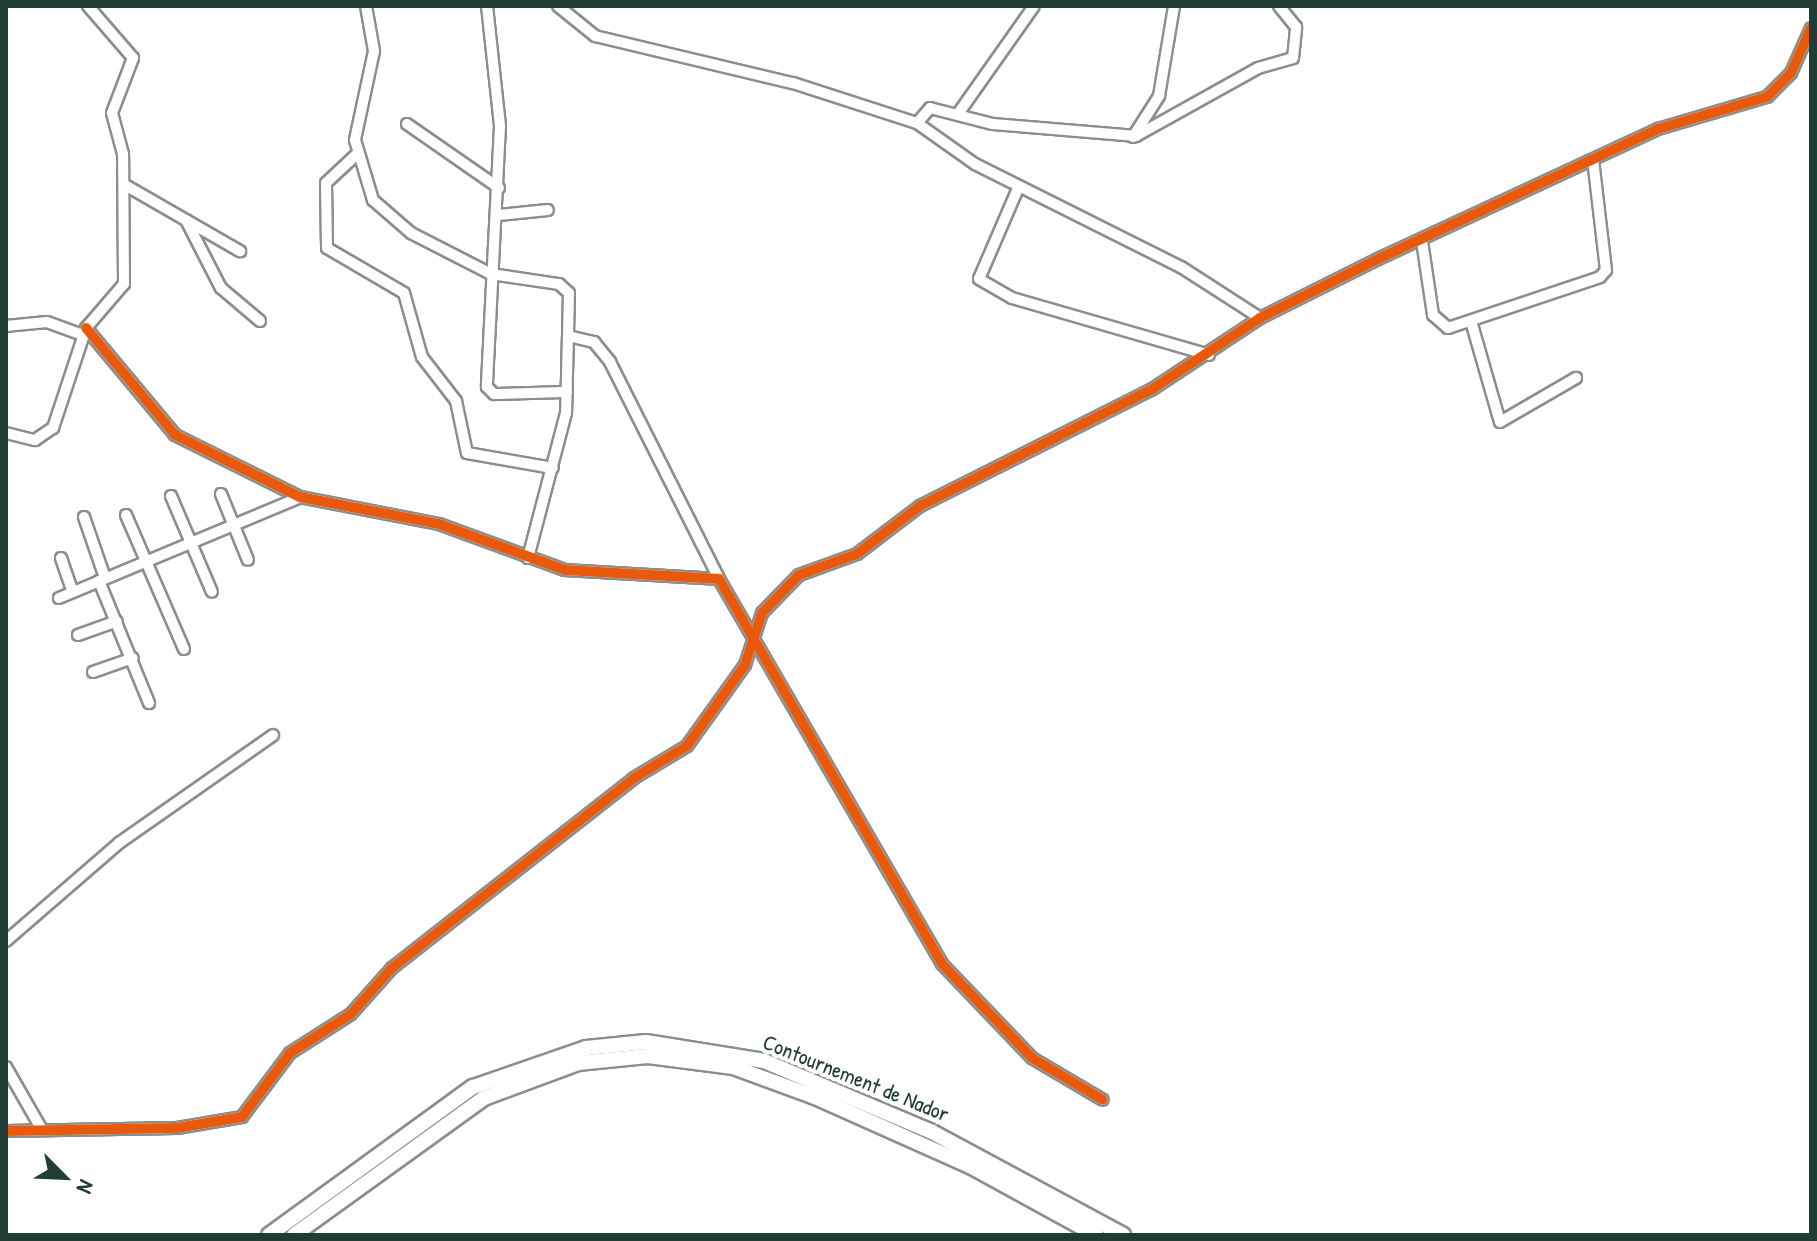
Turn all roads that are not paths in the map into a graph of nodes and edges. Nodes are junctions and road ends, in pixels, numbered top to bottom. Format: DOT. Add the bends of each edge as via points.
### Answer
graph roads {
  1 [pos="88,6"];
  2 [pos="366,6"];
  3 [pos="487,6"];
  4 [pos="558,6"];
  5 [pos="1034,6"];
  6 [pos="1174,6"];
  7 [pos="1279,6"];
  8 [pos="1811,28"];
  9 [pos="960,111"];
  10 [pos="917,123"];
  11 [pos="407,124"];
  12 [pos="1133,137"];
  13 [pos="357,154"];
  14 [pos="1593,160"];
  15 [pos="125,185"];
  16 [pos="1019,186"];
  17 [pos="499,188"];
  18 [pos="548,210"];
  19 [pos="499,215"];
  20 [pos="186,220"];
  21 [pos="1422,241"];
  22 [pos="240,251"];
  23 [pos="491,274"];
  24 [pos="1260,318"];
  25 [pos="260,321"];
  26 [pos="1471,321"];
  27 [pos="6,326"];
  28 [pos="84,331"];
  29 [pos="568,336"];
  30 [pos="1209,355"];
  31 [pos="1576,378"];
  32 [pos="567,392"];
  33 [pos="6,433"];
  34 [pos="553,468"];
  35 [pos="221,494"];
  36 [pos="171,496"];
  37 [pos="300,497"];
  38 [pos="126,515"];
  39 [pos="84,517"];
  40 [pos="234,525"];
  41 [pos="191,544"];
  42 [pos="61,558"];
  43 [pos="528,558"];
  44 [pos="248,560"];
  45 [pos="146,562"];
  46 [pos="719,579"];
  47 [pos="102,580"];
  48 [pos="73,592"];
  49 [pos="212,592"];
  50 [pos="59,598"];
  51 [pos="117,621"];
  52 [pos="78,635"];
  53 [pos="754,636"];
  54 [pos="184,649"];
  55 [pos="133,658"];
  56 [pos="93,672"];
  57 [pos="149,703"];
  58 [pos="273,735"];
  59 [pos="6,941"];
  60 [pos="6,1067"];
  61 [pos="1103,1100"];
  62 [pos="41,1128"];
  63 [pos="6,1131"];
  64 [pos="269,1235"];
  65 [pos="294,1235"];
  66 [pos="1096,1235"];
  67 [pos="1123,1235"];
  1 -- 15 [label="street" via="133,58 112,113"];
  2 -- 13 [label="street" via="374,51"];
  3 -- 17 [label="street"];
  4 -- 10 [label="street" via="595,36 793,83"];
  5 -- 9 [label="street"];
  6 -- 12 [label="street" via="1159,96"];
  7 -- 12 [label="street" via="1296,27 1293,58 1258,68"];
  8 -- 14 [label="street" via="1776,91 1715,117 1658,129"];
  9 -- 10 [label="street" via="930,108"];
  9 -- 12 [label="street" via="993,124"];
  10 -- 16 [label="street"];
  11 -- 17 [label="street"];
  13 -- 23 [label="street" via="373,200 411,233"];
  13 -- 34 [label="street" via="326,183 327,248 404,293 422,357 456,401 467,453"];
  14 -- 21 [label="street"];
  14 -- 26 [label="street" via="1605,274"];
  15 -- 20 [label="street"];
  15 -- 28 [label="street" via="124,285"];
  16 -- 24 [label="street" via="1181,267"];
  16 -- 30 [label="street" via="979,279 1012,298"];
  17 -- 19 [label="street"];
  18 -- 19 [label="street"];
  19 -- 23 [label="street"];
  20 -- 22 [label="street"];
  20 -- 25 [label="street" via="221,288"];
  21 -- 24 [label="street"];
  21 -- 26 [label="street" via="1433,315 1448,328"];
  23 -- 29 [label="street" via="564,286"];
  23 -- 32 [label="street" via="489,392"];
  24 -- 30 [label="street"];
  26 -- 31 [label="street" via="1500,422"];
  27 -- 28 [label="street" via="47,322"];
  28 -- 33 [label="street" via="53,428 35,440"];
  28 -- 37 [label="street" via="175,435"];
  29 -- 32 [label="street"];
  29 -- 46 [label="street" via="594,342 610,362"];
  30 -- 53 [label="street" via="932,500 857,554 799,575 762,613"];
  32 -- 34 [label="street"];
  34 -- 43 [label="street"];
  35 -- 40 [label="street"];
  36 -- 41 [label="street"];
  37 -- 40 [label="street"];
  37 -- 43 [label="street" via="439,524"];
  38 -- 45 [label="street"];
  39 -- 47 [label="street"];
  40 -- 41 [label="street"];
  40 -- 44 [label="street"];
  41 -- 45 [label="street"];
  41 -- 49 [label="street"];
  42 -- 48 [label="street"];
  43 -- 46 [label="street" via="565,570"];
  45 -- 47 [label="street"];
  45 -- 54 [label="street"];
  46 -- 53 [label="street"];
  47 -- 48 [label="street"];
  47 -- 51 [label="street"];
  48 -- 50 [label="street"];
  51 -- 52 [label="street"];
  51 -- 55 [label="street"];
  53 -- 61 [label="street" via="942,964 1032,1058"];
  53 -- 62 [label="street" via="745,665 687,746 634,778 392,968 351,1014 290,1053 242,1117 177,1128"];
  55 -- 56 [label="street"];
  55 -- 57 [label="street"];
  58 -- 59 [label="street" via="119,843 37,922"];
  60 -- 62 [label="street"];
  62 -- 63 [label="street"];
  64 -- 67 [label="highway, Contournement de Nador" via="473,1087 586,1048 646,1042 764,1061 932,1132"];
  65 -- 66 [label="highway, Contournement de Nador" via="484,1098 578,1063 648,1056 733,1067 815,1097 956,1159"];
}
